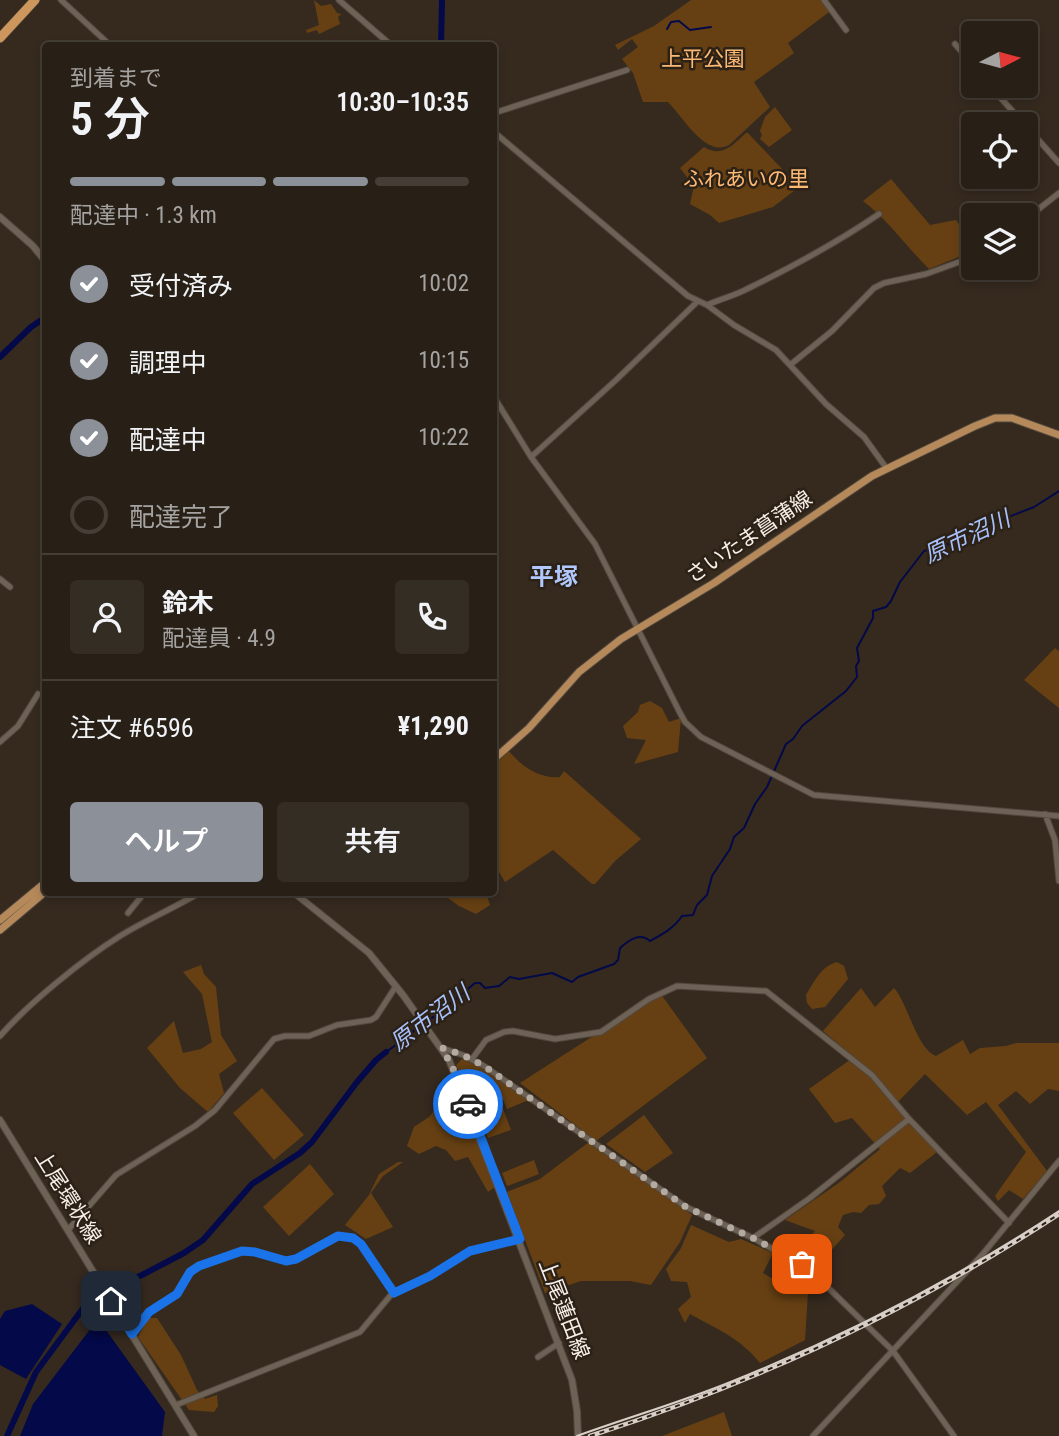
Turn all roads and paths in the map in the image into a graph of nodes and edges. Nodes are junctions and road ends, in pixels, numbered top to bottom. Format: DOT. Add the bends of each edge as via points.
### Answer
graph roads {
  1 [pos="29,0"];
  2 [pos="35,0"];
  3 [pos="61,0"];
  4 [pos="338,0"];
  5 [pos="824,0"];
  6 [pos="846,30"];
  7 [pos="0,32"];
  8 [pos="0,37"];
  9 [pos="107,42"];
  10 [pos="387,42"];
  11 [pos="955,44"];
  12 [pos="961,51"];
  13 [pos="627,70"];
  14 [pos="1001,98"];
  15 [pos="497,112"];
  16 [pos="1013,112"];
  17 [pos="497,135"];
  18 [pos="1038,140"];
  19 [pos="1059,163"];
  20 [pos="1059,192"];
  21 [pos="1038,209"];
  22 [pos="879,214"];
  23 [pos="0,217"];
  24 [pos="42,257"];
  25 [pos="961,261"];
  26 [pos="697,302"];
  27 [pos="707,305"];
  28 [pos="790,365"];
  29 [pos="497,402"];
  30 [pos="1059,435"];
  31 [pos="531,457"];
  32 [pos="887,469"];
  33 [pos="0,579"];
  34 [pos="10,587"];
  35 [pos="638,628"];
  36 [pos="38,694"];
  37 [pos="0,742"];
  38 [pos="497,756"];
  39 [pos="1045,814"];
  40 [pos="1059,816"];
  41 [pos="1059,881"];
  42 [pos="42,885"];
  43 [pos="42,894"];
  44 [pos="142,896"];
  45 [pos="194,896"];
  46 [pos="297,896"];
  47 [pos="128,913"];
  48 [pos="0,920"];
  49 [pos="0,930"];
  50 [pos="396,986"];
  51 [pos="0,1036"];
  52 [pos="442,1048"];
  53 [pos="472,1059"];
  54 [pos="909,1119"];
  55 [pos="0,1120"];
  56 [pos="1059,1161"];
  57 [pos="1009,1223"];
  58 [pos="68,1230"];
  59 [pos="753,1238"];
  60 [pos="520,1239"];
  61 [pos="390,1296"];
  62 [pos="132,1334"];
  63 [pos="559,1343"];
  64 [pos="893,1351"];
  65 [pos="538,1357"];
  66 [pos="176,1405"];
  67 [pos="194,1436"];
  68 [pos="578,1436"];
  69 [pos="813,1436"];
  70 [pos="954,1436"];
  1 -- 7 [label="highway"];
  2 -- 8 [label="highway"];
  3 -- 9 [label="street"];
  4 -- 10 [label="street"];
  5 -- 6 [label="street"];
  11 -- 12 [label="street"];
  13 -- 15 [label="street"];
  14 -- 16 [label="street"];
  17 -- 26 [label="street"];
  18 -- 19 [label="street"];
  20 -- 21 [label="street"];
  22 -- 27 [label="street" via="772,276"];
  23 -- 24 [label="main road"];
  25 -- 28 [label="street" via="874,288"];
  26 -- 27 [label="street"];
  26 -- 31 [label="street"];
  27 -- 28 [label="street" via="772,346"];
  28 -- 32 [label="street" via="864,437"];
  29 -- 31 [label="street"];
  30 -- 32 [label="main road, さいたま菖蒲線" via="1012,418 995,418"];
  31 -- 35 [label="street" via="596,544"];
  32 -- 35 [label="main road, さいたま菖蒲線"];
  33 -- 34 [label="street"];
  35 -- 38 [label="main road, さいたま菖蒲線" via="579,672 529,729"];
  35 -- 39 [label="street" via="689,727 806,792 821,797"];
  36 -- 37 [label="street" via="18,726"];
  39 -- 40 [label="street"];
  39 -- 41 [label="street" via="1055,840"];
  42 -- 48 [label="main road"];
  43 -- 49 [label="main road"];
  44 -- 47 [label="street"];
  45 -- 51 [label="street" via="100,950"];
  46 -- 50 [label="main road, 上尾蓮田線" via="363,947"];
  50 -- 52 [label="main road, 上尾蓮田線"];
  50 -- 58 [label="street" via="371,1020 337,1025 309,1036 274,1039 215,1110 116,1175"];
  52 -- 53 [label="street"];
  52 -- 60 [label="main road, 上尾蓮田線"];
  53 -- 54 [label="street" via="486,1040 504,1032 555,1039 601,1032 677,986 766,991 864,1068"];
  53 -- 59 [label="street" via="686,1207"];
  54 -- 57 [label="street"];
  54 -- 59 [label="street"];
  55 -- 58 [label="main road, 上尾環状線"];
  56 -- 57 [label="street"];
  57 -- 64 [label="street"];
  58 -- 62 [label="main road, 上尾環状線"];
  59 -- 64 [label="street" via="810,1269"];
  60 -- 62 [label="street" via="470,1251 394,1293 361,1244 348,1236 334,1237 292,1260 237,1252 194,1269 177,1294 149,1312"];
  60 -- 63 [label="main road, 上尾蓮田線"];
  61 -- 66 [label="street" via="360,1332"];
  62 -- 66 [label="main road, 上尾環状線"];
  63 -- 65 [label="street"];
  63 -- 68 [label="main road, 上尾蓮田線" via="575,1393"];
  64 -- 69 [label="street"];
  64 -- 70 [label="street"];
  66 -- 67 [label="main road, 上尾環状線"];
}
